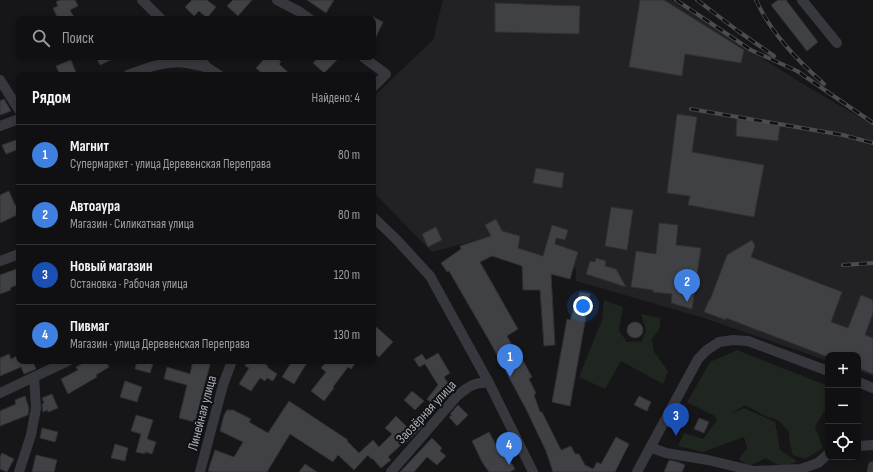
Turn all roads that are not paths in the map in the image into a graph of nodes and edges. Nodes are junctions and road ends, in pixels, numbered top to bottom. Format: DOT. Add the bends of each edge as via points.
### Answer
graph roads {
  1 [pos="142,0"];
  2 [pos="277,0"];
  3 [pos="802,0"];
  4 [pos="158,16"];
  5 [pos="306,16"];
  6 [pos="837,43"];
  7 [pos="201,60"];
  8 [pos="367,60"];
  9 [pos="208,68"];
  10 [pos="135,72"];
  11 [pos="214,72"];
  12 [pos="0,80"];
  13 [pos="376,84"];
  14 [pos="16,105"];
  15 [pos="16,120"];
  16 [pos="0,126"];
  17 [pos="376,220"];
  18 [pos="16,255"];
  19 [pos="0,261"];
  20 [pos="62,364"];
  21 [pos="231,364"];
  22 [pos="825,370"];
  23 [pos="34,377"];
  24 [pos="489,383"];
  25 [pos="861,383"];
  26 [pos="873,388"];
  27 [pos="0,393"];
  28 [pos="873,445"];
  29 [pos="861,446"];
  30 [pos="650,447"];
  31 [pos="825,457"];
  32 [pos="873,466"];
  33 [pos="19,472"];
  34 [pos="200,472"];
  35 [pos="391,472"];
  36 [pos="533,472"];
  37 [pos="637,472"];
  38 [pos="872,472"];
  1 -- 4 [label="street"];
  2 -- 5 [label="street"];
  3 -- 6 [label="street"];
  7 -- 9 [label="street"];
  8 -- 13 [label="street" via="386,74"];
  9 -- 10 [label="street" via="185,62 165,63"];
  9 -- 11 [label="street"];
  12 -- 14 [label="street"];
  15 -- 16 [label="street"];
  17 -- 24 [label="street" via="430,276"];
  18 -- 19 [label="street"];
  20 -- 23 [label="street"];
  21 -- 34 [label="street, Линейная улица"];
  22 -- 30 [label="street" via="748,341 719,342 698,359"];
  23 -- 27 [label="street"];
  23 -- 33 [label="street" via="36,408"];
  24 -- 35 [label="street, Заозёрная улица" via="478,382 457,396"];
  24 -- 36 [label="street"];
  25 -- 26 [label="street"];
  28 -- 29 [label="street"];
  30 -- 31 [label="street" via="666,453 708,460 754,472 801,469 818,463"];
  30 -- 37 [label="street"];
  32 -- 38 [label="street"];
}
